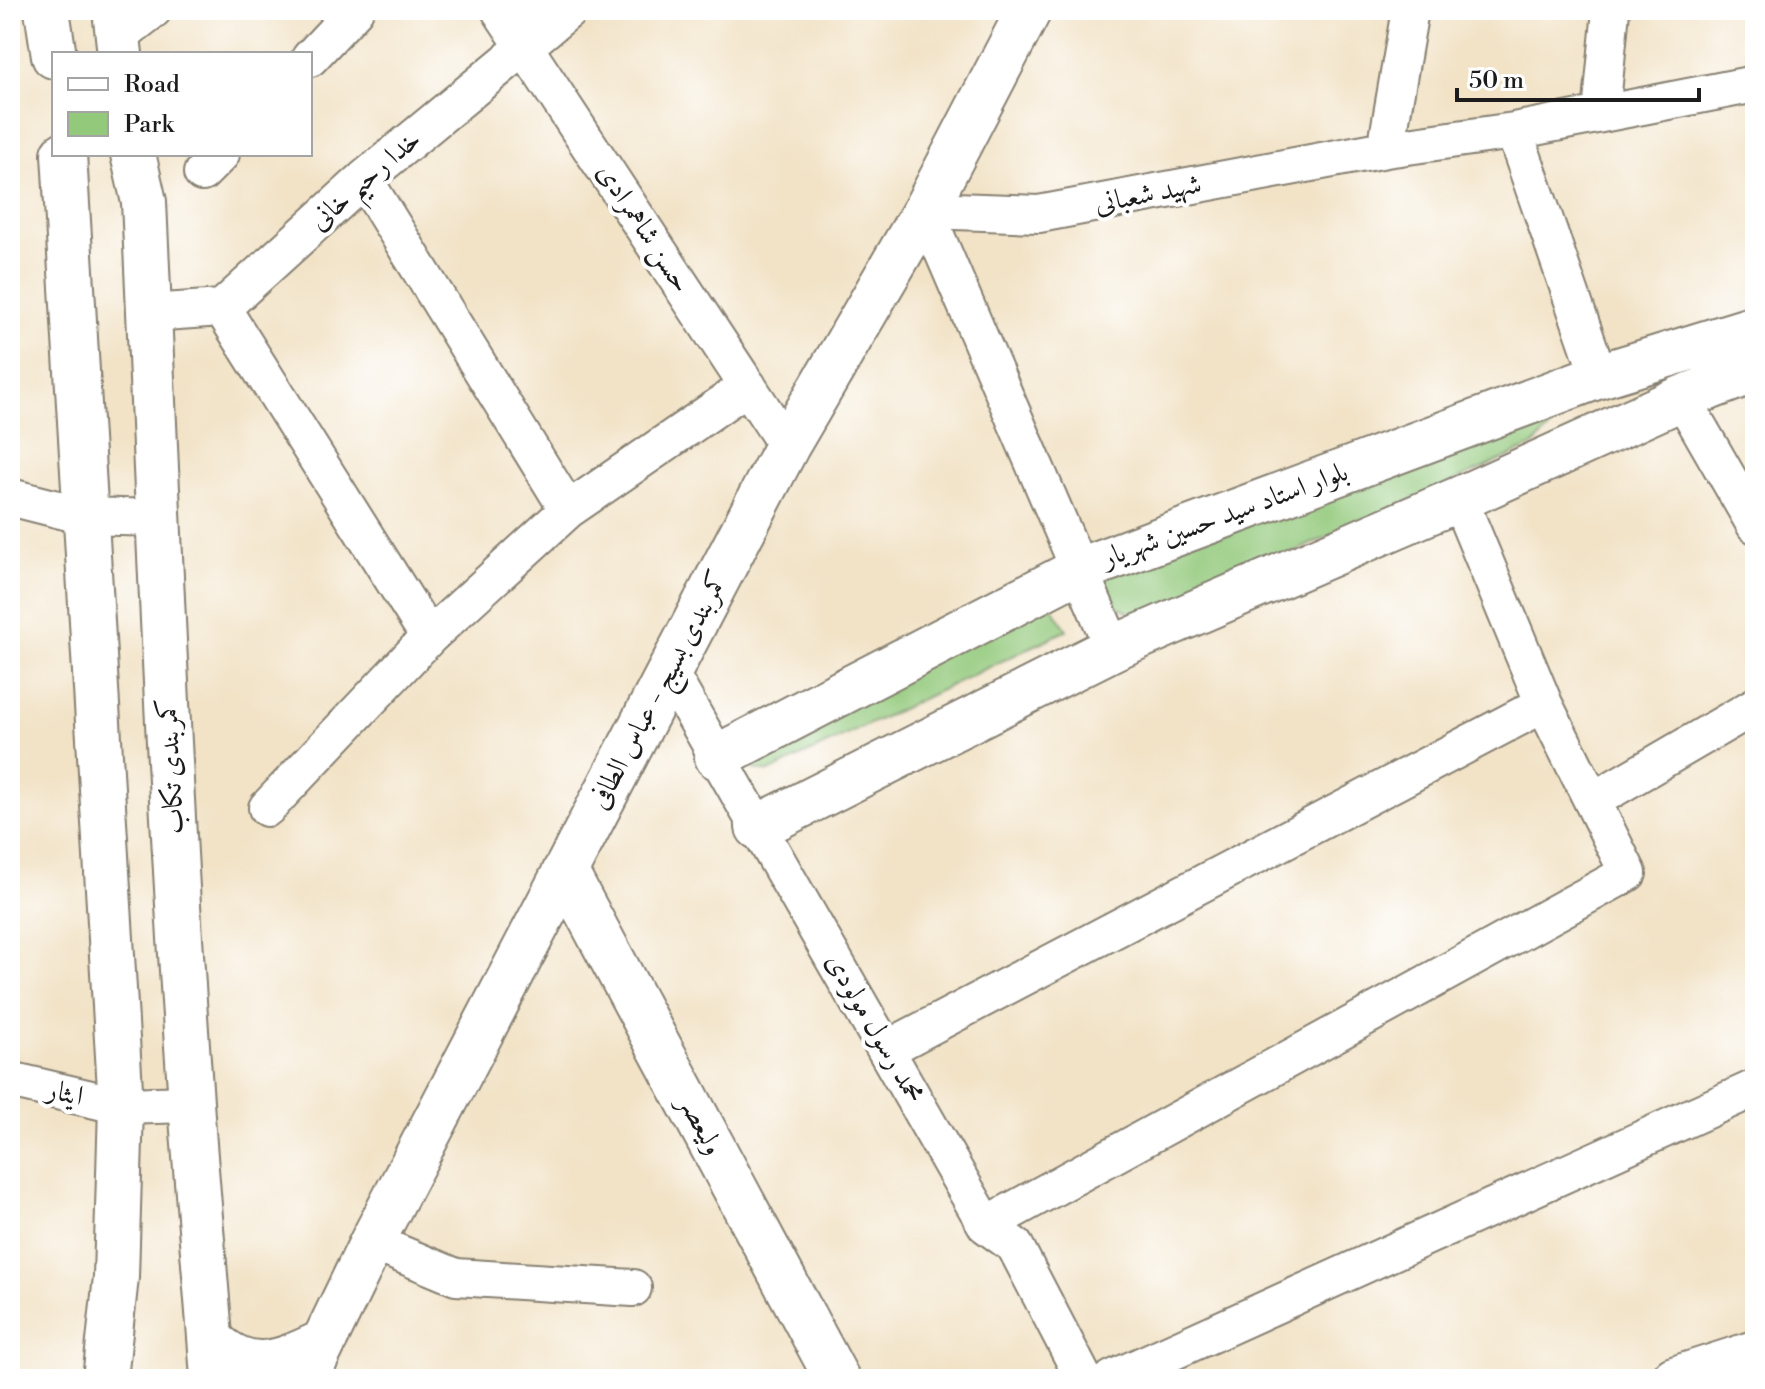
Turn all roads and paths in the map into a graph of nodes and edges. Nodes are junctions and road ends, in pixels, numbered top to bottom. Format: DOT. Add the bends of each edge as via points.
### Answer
graph roads {
  1 [pos="47,10"];
  2 [pos="153,10"];
  3 [pos="355,10"];
  4 [pos="500,10"];
  5 [pos="569,10"];
  6 [pos="1029,10"];
  7 [pos="1410,10"];
  8 [pos="1611,10"];
  9 [pos="118,34"];
  10 [pos="523,45"];
  11 [pos="53,52"];
  12 [pos="312,56"];
  13 [pos="1755,84"];
  14 [pos="1601,114"];
  15 [pos="1514,131"];
  16 [pos="1386,149"];
  17 [pos="64,156"];
  18 [pos="133,156"];
  19 [pos="364,179"];
  20 [pos="925,210"];
  21 [pos="222,308"];
  22 [pos="149,313"];
  23 [pos="1755,328"];
  24 [pos="1755,370"];
  25 [pos="1599,376"];
  26 [pos="748,386"];
  27 [pos="1682,398"];
  28 [pos="787,446"];
  29 [pos="10,497"];
  30 [pos="1459,499"];
  31 [pos="568,510"];
  32 [pos="85,516"];
  33 [pos="156,518"];
  34 [pos="1755,525"];
  35 [pos="1079,570"];
  36 [pos="429,637"];
  37 [pos="1113,648"];
  38 [pos="669,672"];
  39 [pos="1544,704"];
  40 [pos="1755,706"];
  41 [pos="717,757"];
  42 [pos="1592,801"];
  43 [pos="267,808"];
  44 [pos="758,827"];
  45 [pos="565,871"];
  46 [pos="887,1049"];
  47 [pos="10,1080"];
  48 [pos="1755,1088"];
  49 [pos="191,1104"];
  50 [pos="121,1106"];
  51 [pos="986,1225"];
  52 [pos="372,1242"];
  53 [pos="633,1288"];
  54 [pos="1755,1353"];
  55 [pos="212,1360"];
  56 [pos="315,1360"];
  57 [pos="105,1379"];
  58 [pos="837,1379"];
  59 [pos="1084,1379"];
  60 [pos="1112,1379"];
  61 [pos="1674,1379"];
  1 -- 11 [label="main road"];
  2 -- 9 [label="street"];
  3 -- 12 [label="street"];
  4 -- 10 [label="street, حسن شاهمرادی"];
  5 -- 10 [label="street, خدا رحیم خانی"];
  6 -- 20 [label="main road, کمربندی بسیج - عباس الطافی"];
  7 -- 16 [label="street"];
  8 -- 14 [label="street"];
  10 -- 19 [label="street, خدا رحیم خانی"];
  10 -- 26 [label="street, حسن شاهمرادی"];
  13 -- 14 [label="street, شهید شعبانی"];
  14 -- 15 [label="street, شهید شعبانی"];
  15 -- 16 [label="street, شهید شعبانی"];
  15 -- 25 [label="street"];
  16 -- 20 [label="street, شهید شعبانی" via="1039,214"];
  17 -- 32 [label="main road"];
  18 -- 22 [label="main road, کمربندی تکاب" via="144,202"];
  19 -- 21 [label="street, خدا رحیم خانی"];
  19 -- 31 [label="street"];
  20 -- 28 [label="main road, کمربندی بسیج - عباس الطافی"];
  20 -- 35 [label="street"];
  21 -- 22 [label="street"];
  21 -- 36 [label="street"];
  22 -- 33 [label="main road, کمربندی تکاب"];
  23 -- 25 [label="main road, بلوار استاد سید حسین شهریار"];
  24 -- 27 [label="main road"];
  25 -- 35 [label="main road, بلوار استاد سید حسین شهریار"];
  26 -- 28 [label="street, حسن شاهمرادی"];
  26 -- 31 [label="street"];
  27 -- 30 [label="main road"];
  27 -- 34 [label="street"];
  28 -- 38 [label="main road, کمربندی بسیج - عباس الطافی"];
  29 -- 32 [label="street"];
  30 -- 37 [label="main road"];
  30 -- 39 [label="street"];
  31 -- 36 [label="street"];
  32 -- 33 [label="street"];
  32 -- 50 [label="main road"];
  33 -- 49 [label="main road, کمربندی تکاب"];
  35 -- 37 [label="street"];
  35 -- 41 [label="main road, بلوار استاد سید حسین شهریار"];
  36 -- 43 [label="street"];
  37 -- 44 [label="main road"];
  38 -- 41 [label="street, محمد رسول مولودی"];
  38 -- 45 [label="main road, کمربندی بسیج - عباس الطافی"];
  39 -- 42 [label="street"];
  39 -- 46 [label="street"];
  40 -- 42 [label="street"];
  41 -- 44 [label="street, محمد رسول مولودی"];
  42 -- 51 [label="street" via="1628,873"];
  44 -- 46 [label="street, محمد رسول مولودی"];
  45 -- 52 [label="main road, کمربندی بسیج - عباس الطافی"];
  45 -- 58 [label="main road, ولیعصر"];
  46 -- 51 [label="street, محمد رسول مولودی"];
  47 -- 50 [label="street, ایثار"];
  48 -- 60 [label="street"];
  49 -- 50 [label="street, ایثار"];
  49 -- 55 [label="main road, کمربندی تکاب"];
  50 -- 57 [label="main road" via="116,1277"];
  51 -- 59 [label="street, محمد رسول مولودی" via="1015,1246"];
  52 -- 53 [label="street" via="456,1277"];
  52 -- 56 [label="main road, کمربندی بسیج - عباس الطافی"];
  54 -- 61 [label="main road"];
  55 -- 56 [label="main road" via="227,1355 253,1364"];
}
